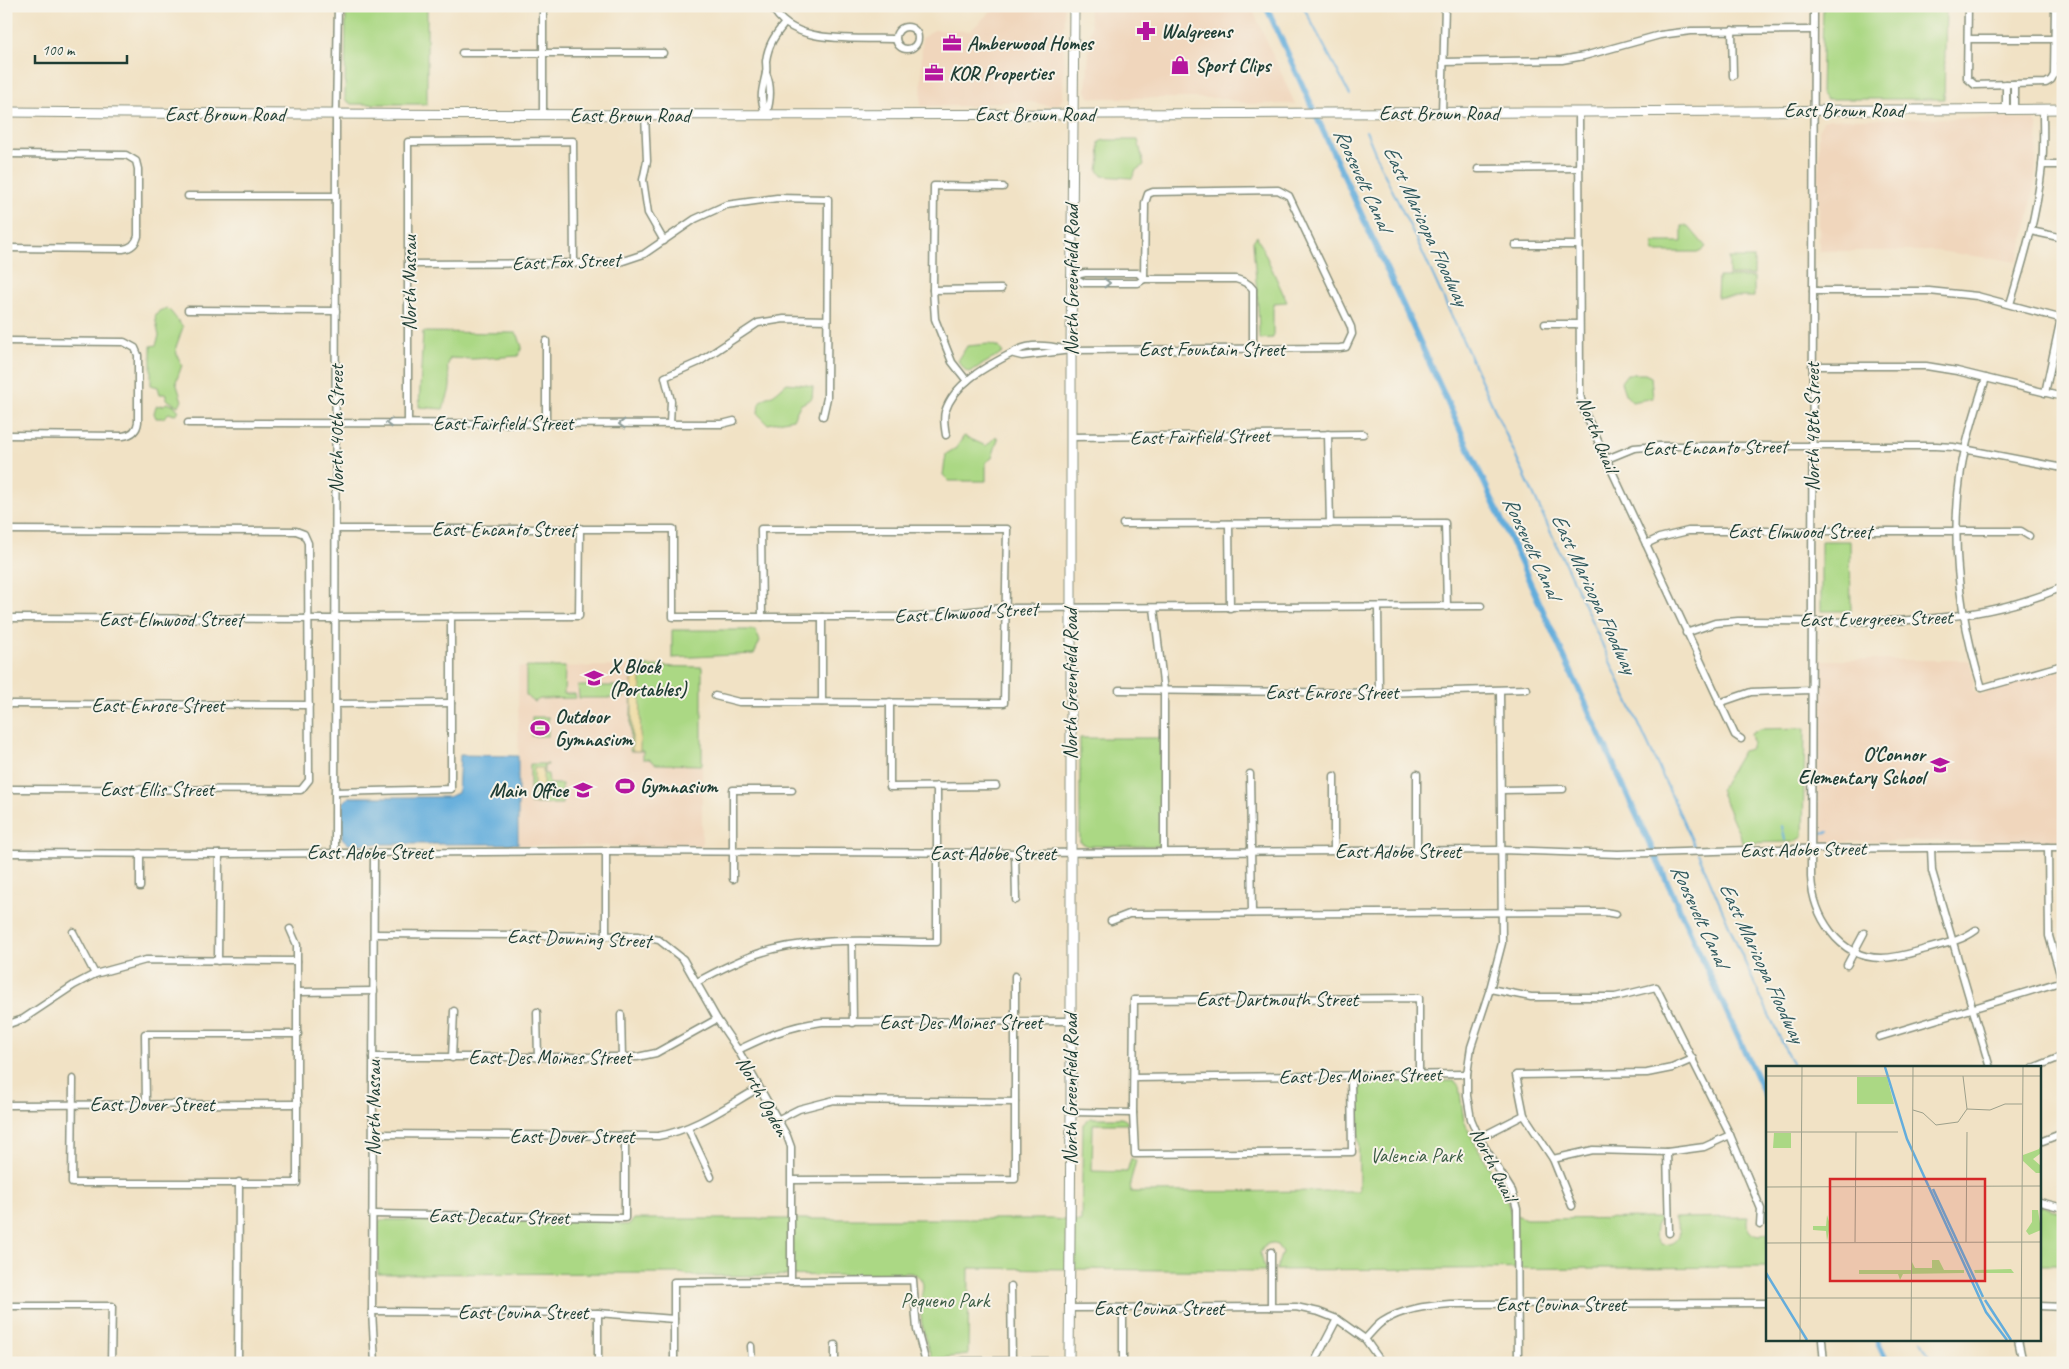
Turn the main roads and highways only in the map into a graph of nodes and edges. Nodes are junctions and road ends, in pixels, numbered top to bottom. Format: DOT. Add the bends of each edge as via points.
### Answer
graph roads {
  1 [pos="1074,6"];
  2 [pos="2063,109"];
  3 [pos="6,112"];
  4 [pos="1072,114"];
  5 [pos="1069,1362"];
  1 -- 4 [label="main road, North Greenfield Road"];
  2 -- 4 [label="main road, East Brown Road"];
  3 -- 4 [label="main road, East Brown Road"];
  4 -- 5 [label="main road, North Greenfield Road"];
}
